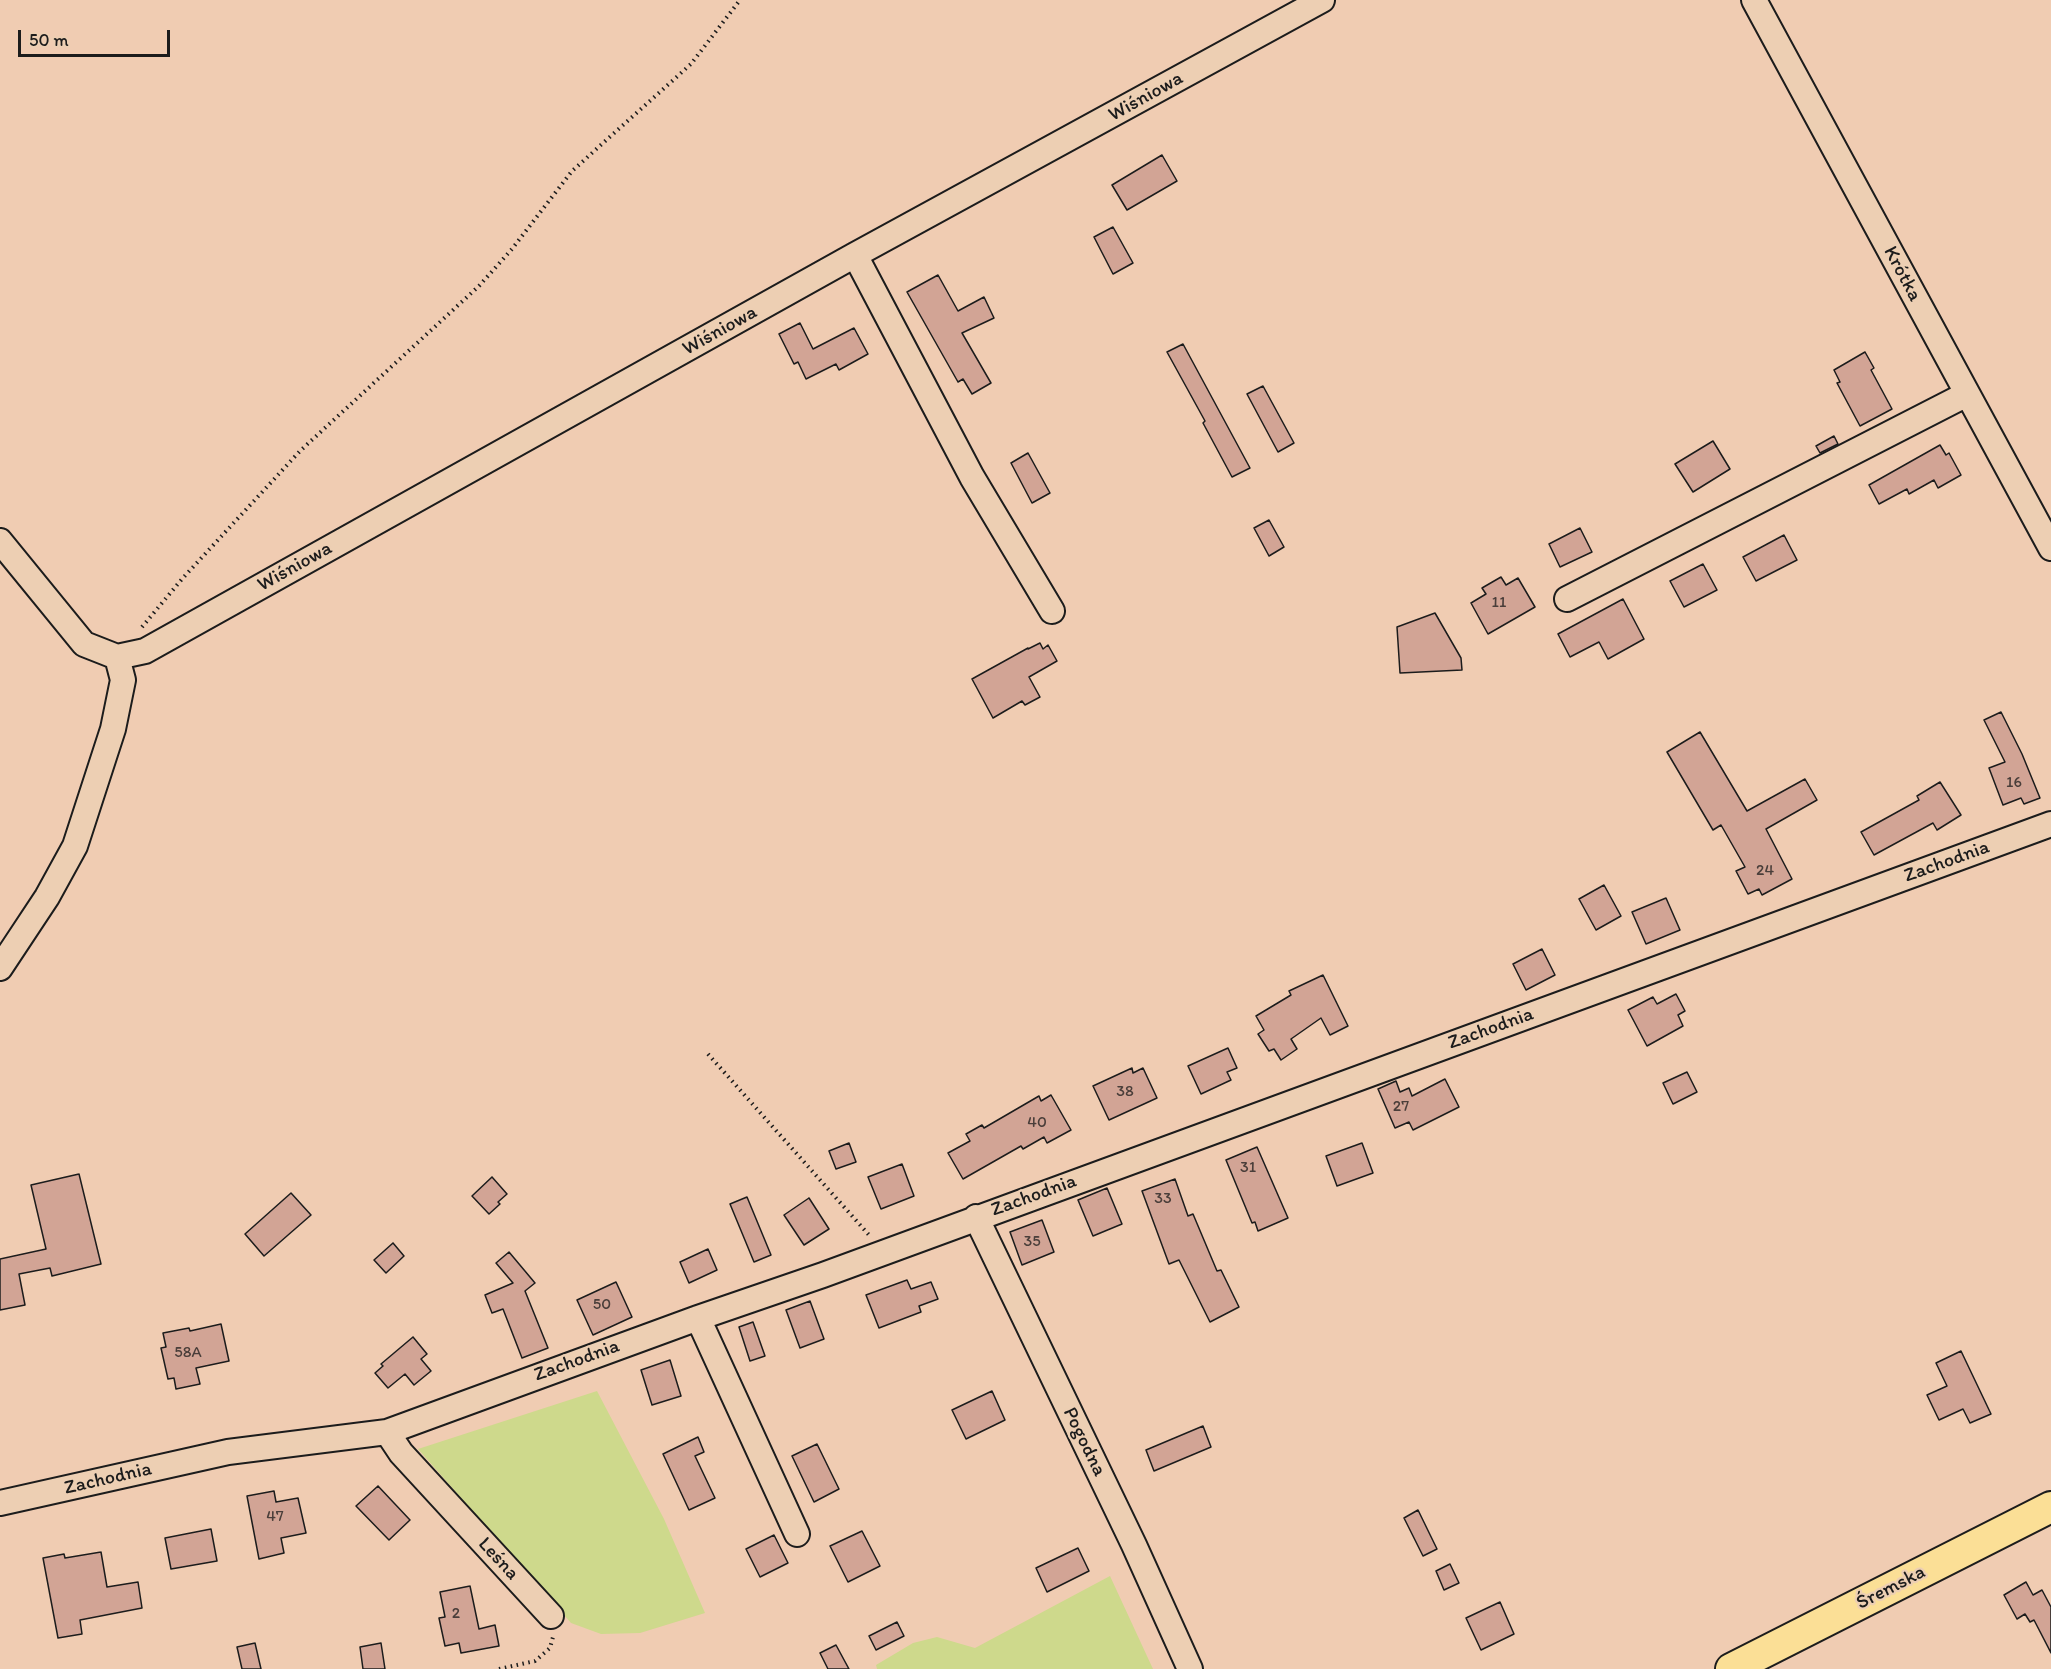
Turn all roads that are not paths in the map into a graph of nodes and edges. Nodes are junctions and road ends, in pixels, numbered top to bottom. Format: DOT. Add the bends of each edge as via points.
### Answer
graph roads {
  1 [pos="1322,0"];
  2 [pos="1754,0"];
  3 [pos="855,255"];
  4 [pos="1967,394"];
  5 [pos="0,541"];
  6 [pos="2051,548"];
  7 [pos="1568,599"];
  8 [pos="1052,611"];
  9 [pos="117,657"];
  10 [pos="2051,824"];
  11 [pos="0,968"];
  12 [pos="976,1217"];
  13 [pos="698,1318"];
  14 [pos="387,1432"];
  15 [pos="0,1503"];
  16 [pos="2051,1507"];
  17 [pos="797,1534"];
  18 [pos="551,1616"];
  19 [pos="1190,1669"];
  20 [pos="1731,1669"];
  1 -- 3 [label="street, Wiśniowa"];
  2 -- 4 [label="street, Krótka"];
  3 -- 8 [label="street" via="972,477"];
  3 -- 9 [label="street, Wiśniowa" via="145,651"];
  4 -- 6 [label="street, Krótka"];
  4 -- 7 [label="street"];
  5 -- 9 [label="street" via="84,644"];
  9 -- 11 [label="street" via="123,680 113,729 75,846"];
  10 -- 12 [label="street, Zachodnia"];
  12 -- 13 [label="street, Zachodnia"];
  12 -- 19 [label="street, Pogodna"];
  13 -- 14 [label="street, Zachodnia"];
  13 -- 17 [label="street"];
  14 -- 15 [label="street, Zachodnia" via="228,1452"];
  14 -- 18 [label="street, Leśna" via="401,1454"];
  16 -- 20 [label="main road, Śremska"];
}
